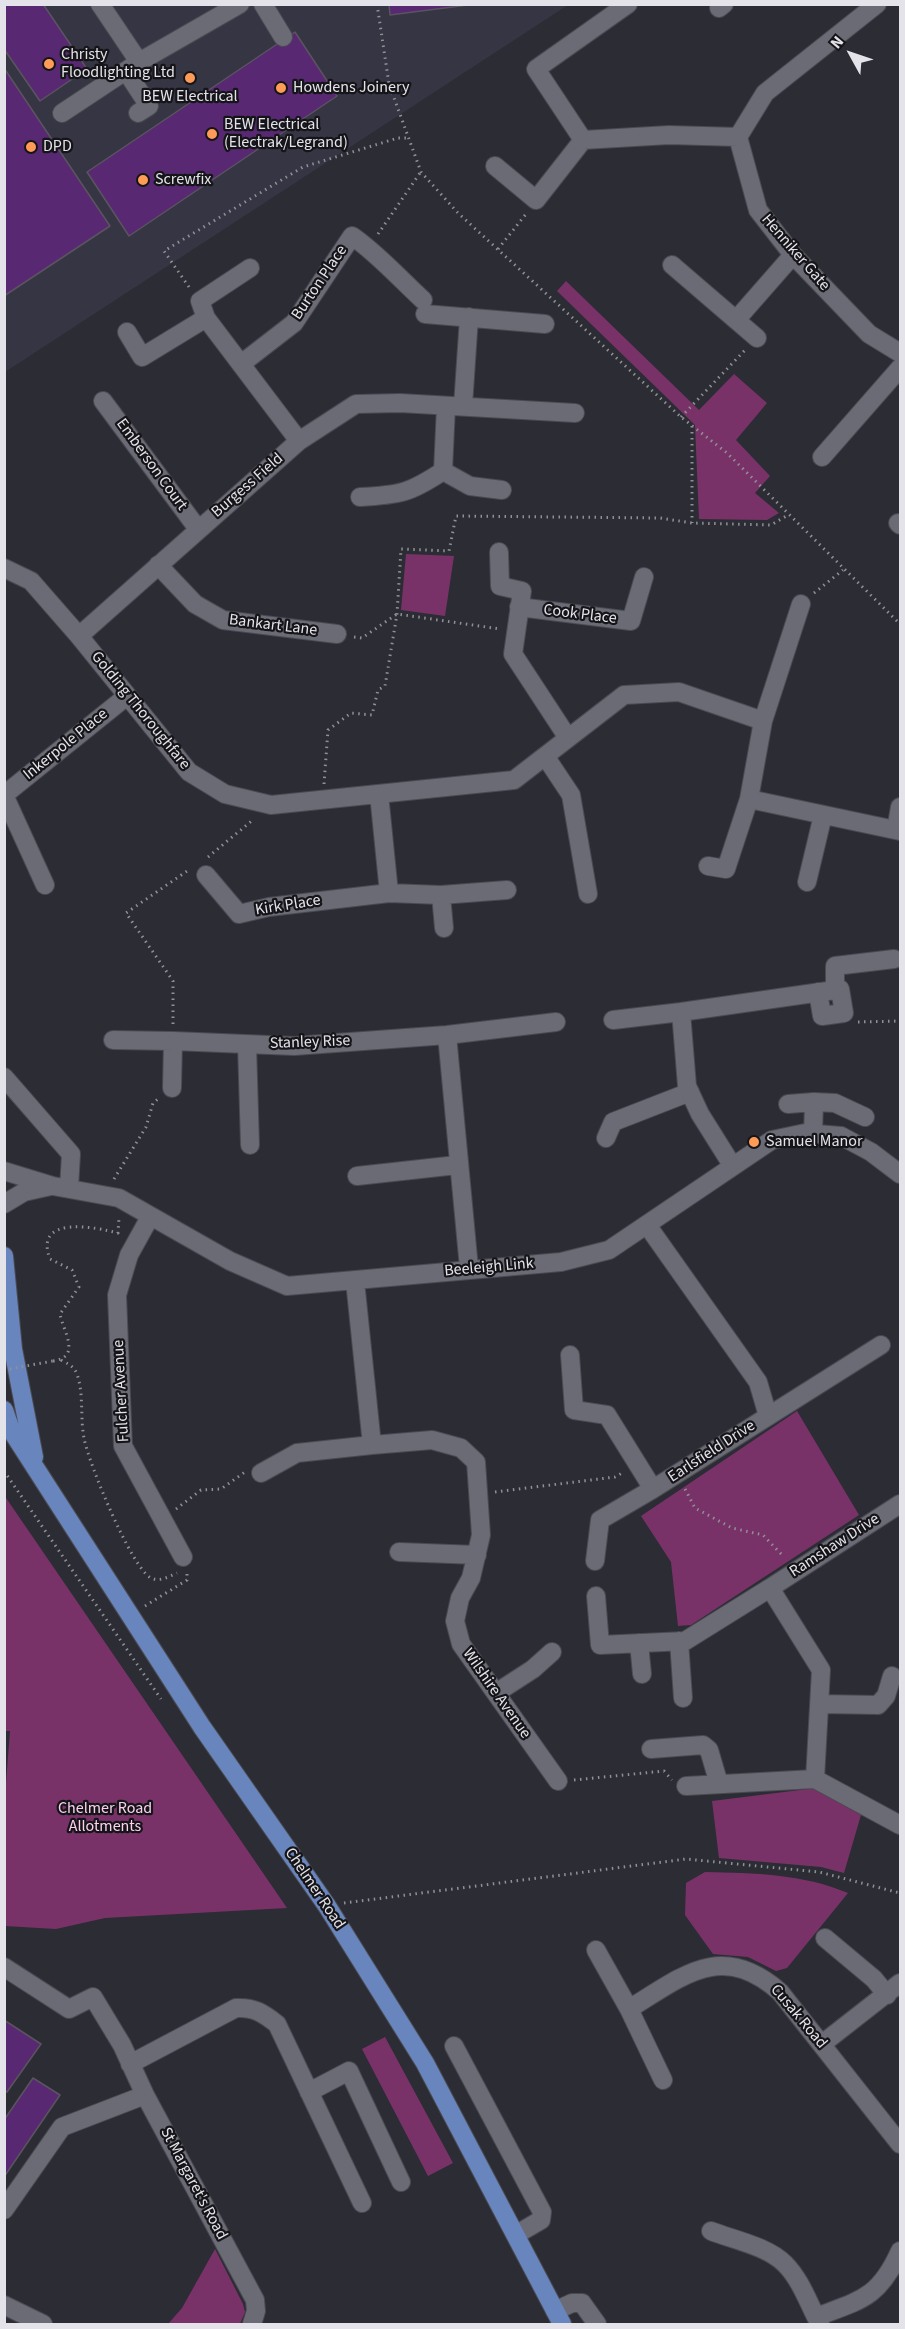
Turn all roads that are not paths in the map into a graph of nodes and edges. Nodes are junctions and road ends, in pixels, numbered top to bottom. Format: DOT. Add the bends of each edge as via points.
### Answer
graph roads {
  1 [pos="100,4"];
  2 [pos="240,4"];
  3 [pos="263,4"];
  4 [pos="628,4"];
  5 [pos="876,5"];
  6 [pos="283,37"];
  7 [pos="133,67"];
  8 [pos="62,113"];
  9 [pos="138,113"];
  10 [pos="738,137"];
  11 [pos="583,140"];
  12 [pos="495,166"];
  13 [pos="793,255"];
  14 [pos="672,265"];
  15 [pos="250,268"];
  16 [pos="203,310"];
  17 [pos="469,317"];
  18 [pos="736,320"];
  19 [pos="545,324"];
  20 [pos="127,332"];
  21 [pos="757,338"];
  22 [pos="900,353"];
  23 [pos="242,364"];
  24 [pos="900,368"];
  25 [pos="104,401"];
  26 [pos="454,406"];
  27 [pos="575,413"];
  28 [pos="299,441"];
  29 [pos="822,457"];
  30 [pos="443,471"];
  31 [pos="502,490"];
  32 [pos="360,497"];
  33 [pos="198,530"];
  34 [pos="499,552"];
  35 [pos="158,565"];
  36 [pos="4,568"];
  37 [pos="644,577"];
  38 [pos="801,604"];
  39 [pos="519,607"];
  40 [pos="337,634"];
  41 [pos="79,636"];
  42 [pos="127,696"];
  43 [pos="763,721"];
  44 [pos="568,738"];
  45 [pos="545,756"];
  46 [pos="379,794"];
  47 [pos="4,795"];
  48 [pos="749,799"];
  49 [pos="900,807"];
  50 [pos="823,815"];
  51 [pos="898,830"];
  52 [pos="708,866"];
  53 [pos="201,867"];
  54 [pos="807,882"];
  55 [pos="45,885"];
  56 [pos="507,890"];
  57 [pos="389,893"];
  58 [pos="588,894"];
  59 [pos="441,895"];
  60 [pos="444,928"];
  61 [pos="894,959"];
  62 [pos="827,991"];
  63 [pos="681,1012"];
  64 [pos="844,1013"];
  65 [pos="612,1020"];
  66 [pos="556,1022"];
  67 [pos="447,1035"];
  68 [pos="113,1040"];
  69 [pos="172,1041"];
  70 [pos="247,1045"];
  71 [pos="4,1077"];
  72 [pos="172,1088"];
  73 [pos="690,1092"];
  74 [pos="814,1102"];
  75 [pos="788,1104"];
  76 [pos="865,1117"];
  77 [pos="813,1134"];
  78 [pos="606,1138"];
  79 [pos="249,1145"];
  80 [pos="457,1165"];
  81 [pos="732,1165"];
  82 [pos="897,1166"];
  83 [pos="4,1171"];
  84 [pos="357,1176"];
  85 [pos="61,1187"];
  86 [pos="4,1204"];
  87 [pos="150,1217"];
  88 [pos="647,1225"];
  89 [pos="4,1256"];
  90 [pos="469,1268"];
  91 [pos="355,1281"];
  92 [pos="881,1345"];
  93 [pos="570,1355"];
  94 [pos="4,1410"];
  95 [pos="768,1416"];
  96 [pos="372,1445"];
  97 [pos="37,1470"];
  98 [pos="261,1473"];
  99 [pos="653,1489"];
  100 [pos="900,1504"];
  101 [pos="399,1552"];
  102 [pos="477,1555"];
  103 [pos="183,1557"];
  104 [pos="595,1561"];
  105 [pos="770,1588"];
  106 [pos="596,1596"];
  107 [pos="682,1641"];
  108 [pos="639,1643"];
  109 [pos="552,1652"];
  110 [pos="642,1674"];
  111 [pos="892,1676"];
  112 [pos="496,1694"];
  113 [pos="683,1698"];
  114 [pos="820,1704"];
  115 [pos="651,1749"];
  116 [pos="815,1779"];
  117 [pos="558,1781"];
  118 [pos="719,1784"];
  119 [pos="686,1786"];
  120 [pos="900,1825"];
  121 [pos="825,1938"];
  122 [pos="596,1950"];
  123 [pos="5,1966"];
  124 [pos="893,1989"];
  125 [pos="629,2009"];
  126 [pos="822,2044"];
  127 [pos="454,2046"];
  128 [pos="130,2064"];
  129 [pos="663,2080"];
  130 [pos="309,2092"];
  131 [pos="145,2095"];
  132 [pos="900,2144"];
  133 [pos="401,2182"];
  134 [pos="362,2203"];
  135 [pos="4,2210"];
  136 [pos="711,2231"];
  137 [pos="517,2234"];
  138 [pos="899,2257"];
  139 [pos="4,2305"];
  140 [pos="558,2318"];
  141 [pos="818,2321"];
  142 [pos="43,2325"];
  143 [pos="252,2325"];
  144 [pos="597,2325"];
  1 -- 7 [label="street"];
  2 -- 7 [label="street" via="173,54"];
  3 -- 6 [label="street"];
  4 -- 11 [label="street" via="536,69"];
  5 -- 10 [label="street" via="765,93"];
  7 -- 8 [label="street"];
  7 -- 9 [label="street" via="149,106"];
  10 -- 11 [label="street" via="669,135"];
  10 -- 13 [label="street, Henniker Gate" via="758,210"];
  11 -- 12 [label="street" via="536,200"];
  13 -- 18 [label="street"];
  13 -- 22 [label="street, Henniker Gate" via="869,334"];
  14 -- 18 [label="street"];
  15 -- 16 [label="street"];
  16 -- 20 [label="street" via="142,357"];
  16 -- 23 [label="street"];
  17 -- 19 [label="street"];
  17 -- 23 [label="street, Burton Place" via="424,307 369,248 352,237 294,323"];
  17 -- 26 [label="street"];
  18 -- 21 [label="street"];
  23 -- 28 [label="street"];
  24 -- 29 [label="street"];
  25 -- 33 [label="street, Emberson Court"];
  26 -- 27 [label="street, Burgess Field"];
  26 -- 28 [label="street, Burgess Field" via="356,404"];
  26 -- 30 [label="street"];
  28 -- 33 [label="street, Burgess Field"];
  30 -- 31 [label="street" via="470,486"];
  30 -- 32 [label="street" via="415,489 396,495"];
  33 -- 35 [label="street, Burgess Field"];
  34 -- 39 [label="street, Cook Place" via="500,586 522,591"];
  35 -- 40 [label="street, Bankart Lane" via="195,604 223,620"];
  35 -- 41 [label="street, Burgess Field"];
  36 -- 41 [label="street, Golding Thoroughfare" via="31,581"];
  37 -- 39 [label="street, Cook Place" via="631,621"];
  38 -- 43 [label="street"];
  39 -- 44 [label="street, Cook Place" via="513,654"];
  41 -- 42 [label="street, Golding Thoroughfare"];
  42 -- 46 [label="street, Golding Thoroughfare" via="189,772 225,794 271,805"];
  42 -- 47 [label="street, Inkerpole Place"];
  43 -- 44 [label="street, Golding Thoroughfare" via="679,692 624,695"];
  43 -- 48 [label="street"];
  44 -- 45 [label="street, Golding Thoroughfare"];
  45 -- 46 [label="street, Golding Thoroughfare" via="514,780"];
  45 -- 58 [label="street" via="571,795"];
  46 -- 57 [label="street"];
  47 -- 55 [label="street, Inkerpole Place"];
  48 -- 50 [label="street"];
  48 -- 52 [label="street" via="726,869"];
  49 -- 51 [label="street"];
  50 -- 51 [label="street"];
  50 -- 54 [label="street"];
  53 -- 57 [label="street, Kirk Place" via="239,914"];
  56 -- 59 [label="street, Kirk Place"];
  57 -- 59 [label="street, Kirk Place"];
  59 -- 60 [label="street"];
  61 -- 62 [label="street" via="835,966"];
  62 -- 63 [label="street"];
  62 -- 64 [label="street" via="822,1016"];
  63 -- 65 [label="street"];
  63 -- 73 [label="street"];
  66 -- 67 [label="street, Stanley Rise"];
  67 -- 70 [label="street, Stanley Rise"];
  67 -- 80 [label="street"];
  68 -- 69 [label="street, Stanley Rise"];
  69 -- 70 [label="street, Stanley Rise"];
  69 -- 72 [label="street"];
  70 -- 79 [label="street"];
  71 -- 85 [label="street" via="71,1154"];
  73 -- 78 [label="street" via="613,1122"];
  73 -- 81 [label="street"];
  74 -- 75 [label="street"];
  74 -- 76 [label="street" via="835,1103"];
  74 -- 77 [label="street"];
  77 -- 81 [label="street, Beeleigh Link" via="772,1140"];
  77 -- 82 [label="street, Beeleigh Link" via="841,1136"];
  80 -- 84 [label="street"];
  80 -- 90 [label="street"];
  81 -- 88 [label="street, Beeleigh Link"];
  83 -- 85 [label="street, Beeleigh Link"];
  85 -- 86 [label="street, Beeleigh Link" via="24,1192"];
  85 -- 87 [label="street, Beeleigh Link" via="119,1197"];
  87 -- 91 [label="street, Beeleigh Link" via="230,1261 286,1286"];
  87 -- 103 [label="street, Fulcher Avenue" via="129,1255 117,1295 123,1446"];
  88 -- 90 [label="street, Beeleigh Link" via="609,1250 561,1262"];
  88 -- 95 [label="street, Earlsfield Drive" via="758,1382"];
  89 -- 97 [label="main road, Chelmer Road" via="13,1349"];
  90 -- 91 [label="street, Beeleigh Link"];
  91 -- 96 [label="street"];
  92 -- 95 [label="street, Earlsfield Drive"];
  93 -- 99 [label="street, Earlsfield Drive" via="574,1410 607,1415"];
  94 -- 97 [label="main road, Chelmer Road" via="11,1430"];
  95 -- 99 [label="street, Earlsfield Drive"];
  96 -- 98 [label="street, Wilshire Avenue" via="297,1453"];
  96 -- 102 [label="street, Wilshire Avenue" via="432,1440 461,1448 476,1462 482,1535"];
  97 -- 137 [label="main road, Chelmer Road" via="202,1727 327,1906 425,2063"];
  99 -- 104 [label="street" via="600,1520"];
  100 -- 105 [label="street, Ramshaw Drive"];
  101 -- 102 [label="street"];
  102 -- 112 [label="street, Wilshire Avenue" via="455,1621 461,1644"];
  105 -- 107 [label="street, Ramshaw Drive"];
  105 -- 114 [label="street" via="821,1670"];
  106 -- 108 [label="street" via="600,1645"];
  107 -- 108 [label="street"];
  107 -- 113 [label="street"];
  108 -- 110 [label="street"];
  109 -- 112 [label="street"];
  111 -- 114 [label="street" via="886,1696 878,1705"];
  112 -- 117 [label="street, Wilshire Avenue"];
  114 -- 116 [label="street"];
  115 -- 118 [label="street" via="704,1745"];
  116 -- 118 [label="street"];
  116 -- 120 [label="street"];
  118 -- 119 [label="street"];
  121 -- 124 [label="street" via="874,1979"];
  122 -- 125 [label="street"];
  123 -- 128 [label="street, St Margaret's Road" via="69,2009 93,1997"];
  124 -- 126 [label="street"];
  125 -- 126 [label="street, Cusak Road" via="704,1966 734,1966 765,1979 780,1992"];
  125 -- 129 [label="street"];
  126 -- 132 [label="street, Cusak Road"];
  127 -- 137 [label="street" via="542,2212 541,2220"];
  128 -- 130 [label="street" via="236,2008 250,2007 277,2024"];
  128 -- 131 [label="street, St Margaret's Road"];
  130 -- 133 [label="street" via="349,2071"];
  130 -- 134 [label="street"];
  131 -- 135 [label="street" via="62,2127"];
  131 -- 143 [label="street, St Margaret's Road" via="255,2300"];
  136 -- 141 [label="street" via="767,2252 784,2263 797,2279"];
  137 -- 140 [label="main road, Chelmer Road"];
  138 -- 141 [label="street" via="881,2286"];
  139 -- 142 [label="street"];
  140 -- 144 [label="street" via="572,2303 582,2303"];
}
